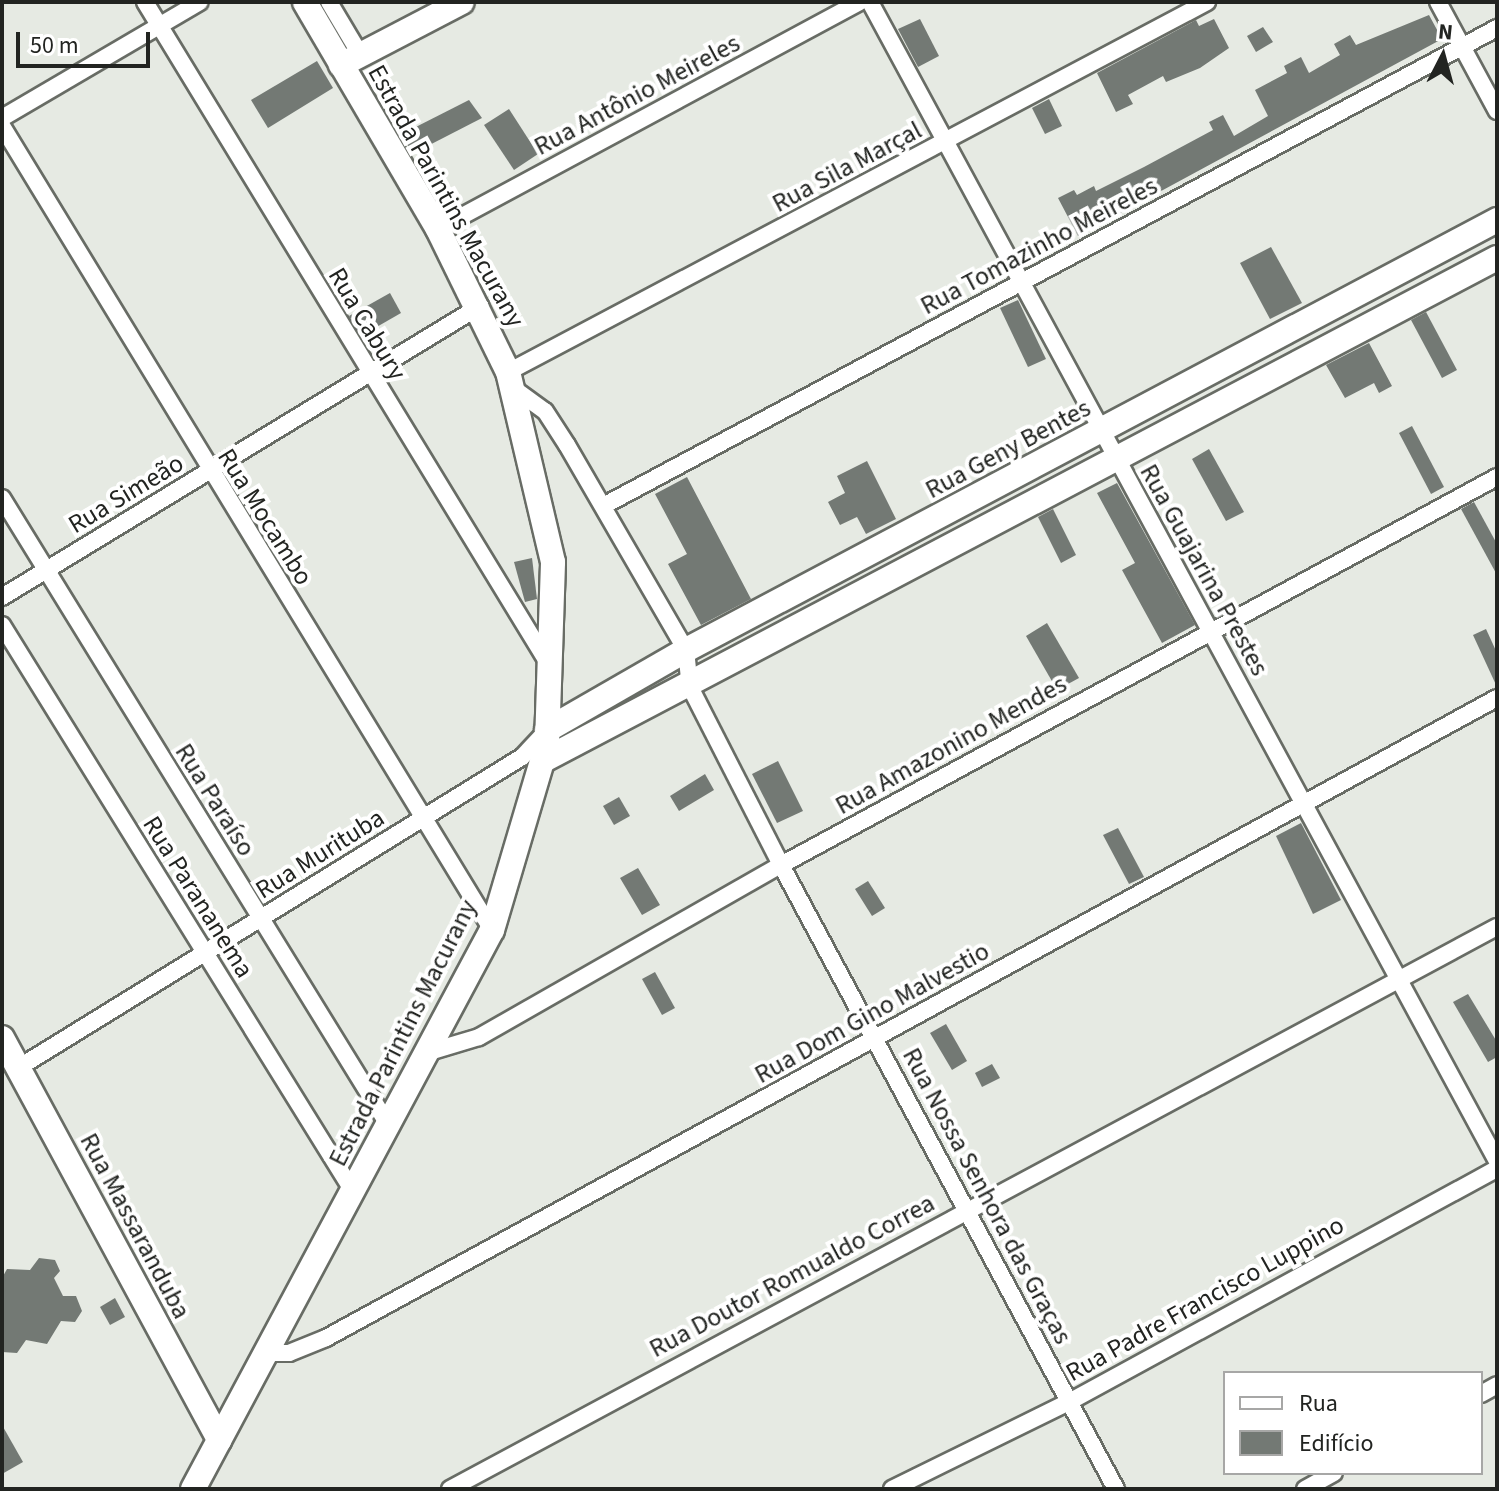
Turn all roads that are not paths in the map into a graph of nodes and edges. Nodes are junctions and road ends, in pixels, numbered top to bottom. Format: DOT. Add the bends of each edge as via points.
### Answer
graph roads {
  1 [pos="145,2"];
  2 [pos="200,2"];
  3 [pos="305,2"];
  4 [pos="329,2"];
  5 [pos="462,2"];
  6 [pos="859,2"];
  7 [pos="870,2"];
  8 [pos="1207,2"];
  9 [pos="1438,2"];
  10 [pos="160,26"];
  11 [pos="1497,28"];
  12 [pos="1462,47"];
  13 [pos="351,60"];
  14 [pos="1497,111"];
  15 [pos="2,118"];
  16 [pos="2,126"];
  17 [pos="947,141"];
  18 [pos="1497,220"];
  19 [pos="438,229"];
  20 [pos="1497,258"];
  21 [pos="1023,282"];
  22 [pos="480,306"];
  23 [pos="368,374"];
  24 [pos="511,380"];
  25 [pos="1100,433"];
  26 [pos="1114,457"];
  27 [pos="209,472"];
  28 [pos="1497,477"];
  29 [pos="2,498"];
  30 [pos="603,506"];
  31 [pos="46,571"];
  32 [pos="2,597"];
  33 [pos="2,625"];
  34 [pos="1211,630"];
  35 [pos="686,650"];
  36 [pos="552,669"];
  37 [pos="690,687"];
  38 [pos="1497,698"];
  39 [pos="547,730"];
  40 [pos="534,758"];
  41 [pos="1304,802"];
  42 [pos="422,820"];
  43 [pos="781,865"];
  44 [pos="260,919"];
  45 [pos="1497,927"];
  46 [pos="492,930"];
  47 [pos="204,953"];
  48 [pos="1398,978"];
  49 [pos="877,1037"];
  50 [pos="2,1038"];
  51 [pos="429,1052"];
  52 [pos="18,1068"];
  53 [pos="389,1126"];
  54 [pos="1497,1161"];
  55 [pos="1497,1169"];
  56 [pos="354,1193"];
  57 [pos="967,1209"];
  58 [pos="265,1353"];
  59 [pos="1069,1402"];
  60 [pos="219,1440"];
  61 [pos="1330,1475"];
  62 [pos="193,1489"];
  63 [pos="450,1489"];
  64 [pos="892,1489"];
  65 [pos="1116,1489"];
  66 [pos="1305,1489"];
  1 -- 10 [label="street, Rua Cabury"];
  2 -- 10 [label="street"];
  3 -- 13 [label="street, Estrada Parintins Macurany"];
  4 -- 13 [label="street, Estrada Parintins Macurany"];
  5 -- 13 [label="street"];
  6 -- 19 [label="street, Rua Antônio Meireles"];
  7 -- 17 [label="street, Rua Guajarina Prestes"];
  8 -- 17 [label="street, Rua Sila Marçal"];
  9 -- 12 [label="street"];
  10 -- 15 [label="street"];
  10 -- 23 [label="street, Rua Cabury"];
  11 -- 12 [label="street, Rua Tomazinho Meireles"];
  12 -- 14 [label="street"];
  12 -- 21 [label="street, Rua Tomazinho Meireles"];
  13 -- 19 [label="street, Estrada Parintins Macurany"];
  16 -- 27 [label="street, Rua Mocambo"];
  17 -- 21 [label="street, Rua Guajarina Prestes"];
  17 -- 24 [label="street, Rua Sila Marçal"];
  18 -- 25 [label="street, Rua Geny Bentes"];
  19 -- 22 [label="street, Estrada Parintins Macurany"];
  20 -- 26 [label="street"];
  21 -- 25 [label="street, Rua Guajarina Prestes"];
  21 -- 30 [label="street, Rua Tomazinho Meireles"];
  22 -- 23 [label="street, Rua Simeão"];
  22 -- 24 [label="street, Estrada Parintins Macurany"];
  23 -- 27 [label="street, Rua Simeão"];
  23 -- 36 [label="street, Rua Cabury"];
  24 -- 30 [label="street, Rua Nossa Senhora das Graças" via="545,411"];
  24 -- 36 [label="street, Estrada Parintins Macurany" via="553,562"];
  25 -- 26 [label="street, Rua Guajarina Prestes"];
  25 -- 35 [label="street, Rua Geny Bentes"];
  26 -- 34 [label="street, Rua Guajarina Prestes"];
  26 -- 37 [label="street"];
  27 -- 31 [label="street, Rua Simeão"];
  27 -- 42 [label="street, Rua Mocambo"];
  28 -- 34 [label="street, Rua Amazonino Mendes"];
  29 -- 31 [label="street, Rua Paraíso"];
  30 -- 35 [label="street, Rua Nossa Senhora das Graças"];
  31 -- 32 [label="street, Rua Simeão"];
  31 -- 44 [label="street, Rua Paraíso"];
  33 -- 47 [label="street, Rua Parananema"];
  34 -- 41 [label="street, Rua Guajarina Prestes"];
  34 -- 43 [label="street, Rua Amazonino Mendes"];
  35 -- 37 [label="street, Rua Nossa Senhora das Graças"];
  35 -- 39 [label="street, Rua Geny Bentes"];
  36 -- 39 [label="street, Estrada Parintins Macurany"];
  37 -- 40 [label="street"];
  37 -- 43 [label="street, Rua Nossa Senhora das Graças"];
  38 -- 41 [label="street, Rua Dom Gino Malvestio"];
  39 -- 40 [label="street, Estrada Parintins Macurany"];
  40 -- 42 [label="street, Rua Murituba"];
  40 -- 46 [label="street, Estrada Parintins Macurany"];
  41 -- 48 [label="street, Rua Guajarina Prestes"];
  41 -- 49 [label="street, Rua Dom Gino Malvestio"];
  42 -- 44 [label="street, Rua Murituba"];
  42 -- 46 [label="street, Rua Mocambo"];
  43 -- 49 [label="street, Rua Nossa Senhora das Graças"];
  43 -- 51 [label="street, Rua Amazonino Mendes" via="479,1037"];
  44 -- 47 [label="street, Rua Murituba"];
  44 -- 53 [label="street, Rua Paraíso"];
  45 -- 48 [label="street, Rua Doutor Romualdo Correa"];
  46 -- 51 [label="street, Estrada Parintins Macurany"];
  47 -- 52 [label="street, Rua Murituba"];
  47 -- 56 [label="street, Rua Parananema"];
  48 -- 54 [label="street, Rua Guajarina Prestes"];
  48 -- 57 [label="street, Rua Doutor Romualdo Correa"];
  49 -- 57 [label="street, Rua Nossa Senhora das Graças"];
  49 -- 58 [label="street, Rua Dom Gino Malvestio" via="326,1338 289,1353"];
  50 -- 52 [label="street, Rua Massaranduba"];
  51 -- 53 [label="street, Estrada Parintins Macurany"];
  52 -- 60 [label="street, Rua Massaranduba"];
  53 -- 56 [label="street, Estrada Parintins Macurany"];
  55 -- 59 [label="street, Rua Padre Francisco Luppino"];
  56 -- 58 [label="street, Estrada Parintins Macurany"];
  57 -- 59 [label="street, Rua Nossa Senhora das Graças"];
  57 -- 63 [label="street, Rua Doutor Romualdo Correa"];
  58 -- 60 [label="street, Estrada Parintins Macurany"];
  59 -- 64 [label="street, Rua Padre Francisco Luppino"];
  59 -- 65 [label="street, Rua Nossa Senhora das Graças"];
  60 -- 62 [label="street, Estrada Parintins Macurany"];
  61 -- 66 [label="street"];
}
